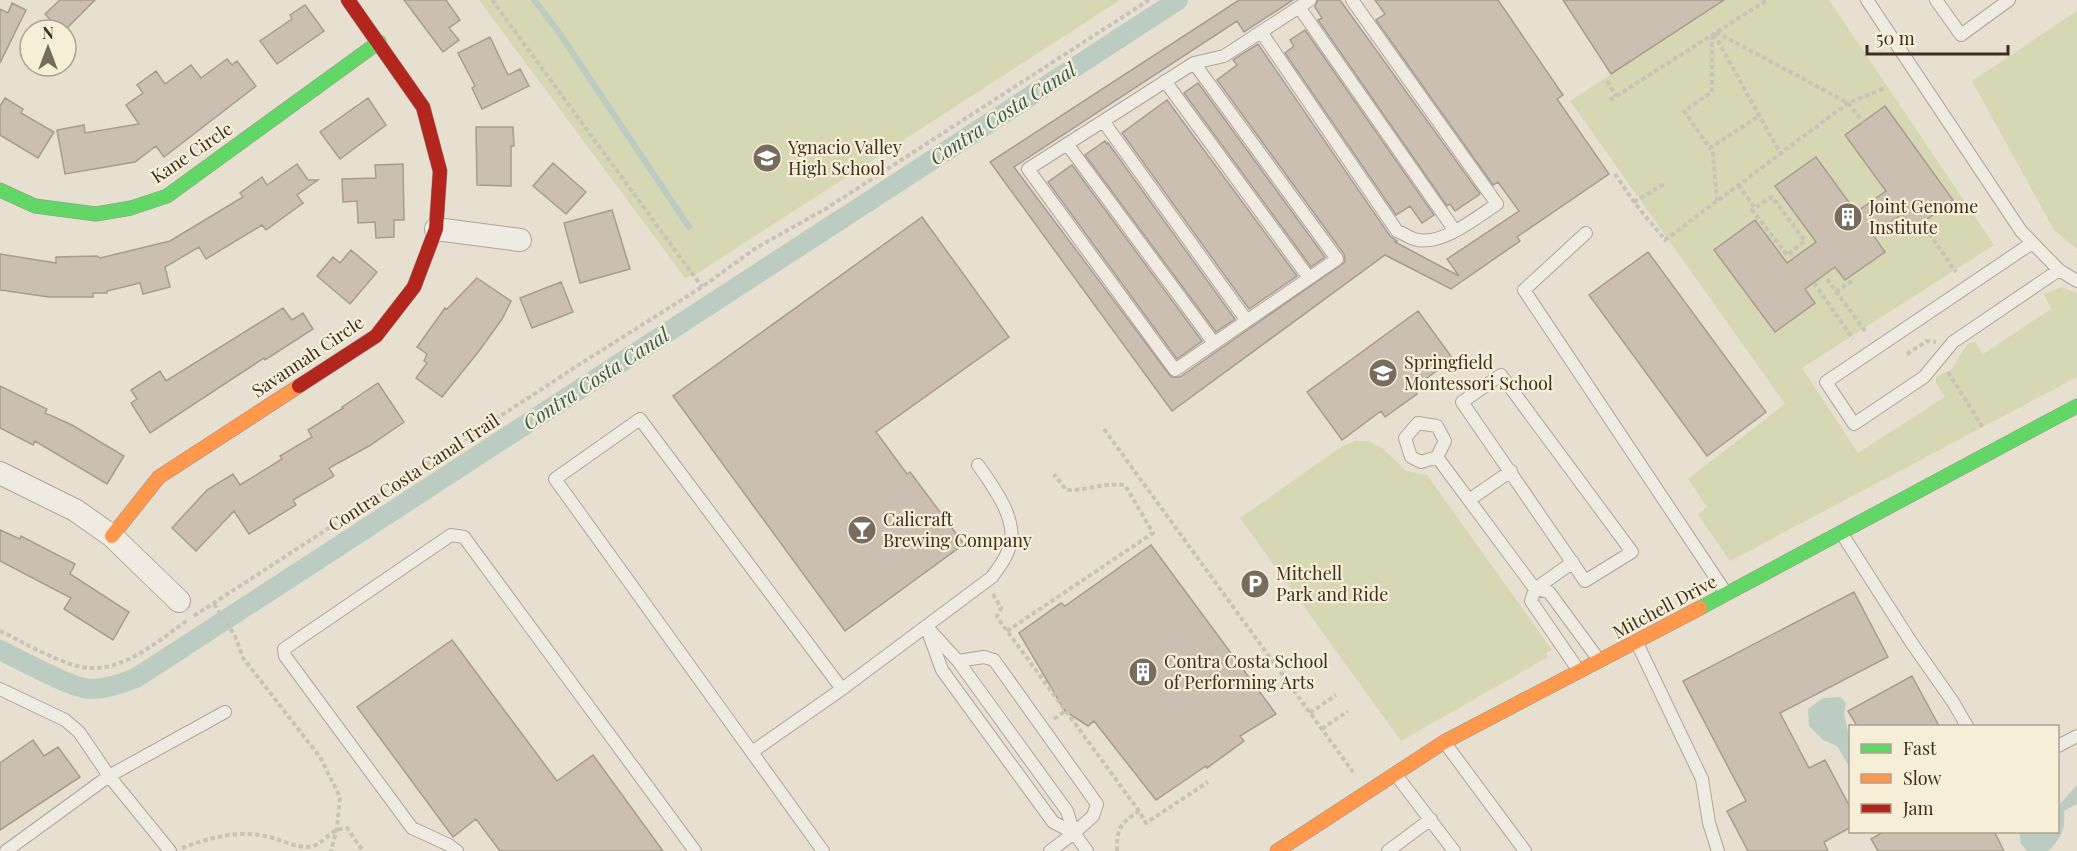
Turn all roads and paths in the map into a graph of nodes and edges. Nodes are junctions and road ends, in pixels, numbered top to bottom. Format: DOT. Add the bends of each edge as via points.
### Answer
graph roads {
  1 [pos="348,0"];
  2 [pos="492,0"];
  3 [pos="1149,0"];
  4 [pos="1310,0"];
  5 [pos="1352,0"];
  6 [pos="1767,0"];
  7 [pos="1867,0"];
  8 [pos="1936,0"];
  9 [pos="2009,0"];
  10 [pos="1299,7"];
  11 [pos="1261,32"];
  12 [pos="1714,34"];
  13 [pos="379,42"];
  14 [pos="1194,63"];
  15 [pos="1165,81"];
  16 [pos="1607,81"];
  17 [pos="1885,88"];
  18 [pos="1616,96"];
  19 [pos="1610,100"];
  20 [pos="1848,103"];
  21 [pos="1759,116"];
  22 [pos="1103,121"];
  23 [pos="1863,122"];
  24 [pos="1067,144"];
  25 [pos="1713,153"];
  26 [pos="1780,153"];
  27 [pos="1615,174"];
  28 [pos="1666,183"];
  29 [pos="1738,185"];
  30 [pos="0,190"];
  31 [pos="1717,201"];
  32 [pos="1634,202"];
  33 [pos="1755,208"];
  34 [pos="1925,227"];
  35 [pos="436,230"];
  36 [pos="1455,231"];
  37 [pos="1586,232"];
  38 [pos="520,240"];
  39 [pos="2032,243"];
  40 [pos="2059,270"];
  41 [pos="1956,272"];
  42 [pos="1309,278"];
  43 [pos="1827,279"];
  44 [pos="1855,279"];
  45 [pos="2077,281"];
  46 [pos="1814,283"];
  47 [pos="702,287"];
  48 [pos="1836,292"];
  49 [pos="1246,321"];
  50 [pos="1865,331"];
  51 [pos="1853,339"];
  52 [pos="1214,343"];
  53 [pos="1939,343"];
  54 [pos="1907,354"];
  55 [pos="1948,372"];
  56 [pos="2077,406"];
  57 [pos="1104,429"];
  58 [pos="1994,451"];
  59 [pos="1437,458"];
  60 [pos="978,465"];
  61 [pos="1511,471"];
  62 [pos="0,473"];
  63 [pos="1054,474"];
  64 [pos="1468,500"];
  65 [pos="1842,533"];
  66 [pos="112,536"];
  67 [pos="1573,562"];
  68 [pos="986,581"];
  69 [pos="1535,590"];
  70 [pos="1727,594"];
  71 [pos="179,601"];
  72 [pos="214,604"];
  73 [pos="926,626"];
  74 [pos="0,631"];
  75 [pos="1007,631"];
  76 [pos="1636,642"];
  77 [pos="958,661"];
  78 [pos="1600,661"];
  79 [pos="1579,672"];
  80 [pos="0,689"];
  81 [pos="842,689"];
  82 [pos="1336,695"];
  83 [pos="1348,711"];
  84 [pos="225,712"];
  85 [pos="1310,713"];
  86 [pos="1966,725"];
  87 [pos="1322,729"];
  88 [pos="2077,736"];
  89 [pos="1444,742"];
  90 [pos="2059,745"];
  91 [pos="752,752"];
  92 [pos="1395,774"];
  93 [pos="109,776"];
  94 [pos="1208,782"];
  95 [pos="1367,793"];
  96 [pos="1139,811"];
  97 [pos="1431,819"];
  98 [pos="337,828"];
  99 [pos="1074,833"];
  100 [pos="6,851"];
  101 [pos="172,851"];
  102 [pos="331,851"];
  103 [pos="363,851"];
  104 [pos="457,851"];
  105 [pos="695,851"];
  106 [pos="823,851"];
  107 [pos="1050,851"];
  108 [pos="1087,851"];
  109 [pos="1118,851"];
  110 [pos="1277,851"];
  111 [pos="1388,851"];
  112 [pos="1454,851"];
  113 [pos="1525,851"];
  114 [pos="1718,851"];
  1 -- 13 [label="street, Savannah Circle"];
  2 -- 47 [label="path"];
  3 -- 47 [label="path, Contra Costa Canal Trail" via="827,208 756,248"];
  4 -- 10 [label="lane"];
  5 -- 36 [label="lane" via="1497,204"];
  6 -- 12 [label="path"];
  7 -- 39 [label="lane"];
  8 -- 9 [label="lane" via="1961,35"];
  10 -- 11 [label="lane"];
  10 -- 36 [label="lane"];
  11 -- 14 [label="lane" via="1224,56"];
  11 -- 36 [label="lane" via="1397,231 1416,240 1436,239"];
  12 -- 18 [label="path"];
  12 -- 20 [label="path"];
  12 -- 21 [label="path"];
  12 -- 21 [label="path" via="1712,92 1684,111 1710,148"];
  13 -- 30 [label="street, Kane Circle" via="167,196 96,214 35,206"];
  13 -- 35 [label="street, Savannah Circle" via="423,107 440,171"];
  14 -- 15 [label="lane"];
  14 -- 42 [label="lane" via="1337,260"];
  15 -- 22 [label="lane"];
  15 -- 42 [label="lane"];
  16 -- 18 [label="path"];
  17 -- 20 [label="path"];
  18 -- 19 [label="path"];
  20 -- 23 [label="path"];
  20 -- 26 [label="path"];
  21 -- 26 [label="path"];
  22 -- 24 [label="lane"];
  22 -- 49 [label="lane"];
  24 -- 52 [label="lane"];
  24 -- 52 [label="lane" via="1028,169 1175,370"];
  25 -- 31 [label="path"];
  26 -- 29 [label="path"];
  27 -- 32 [label="path"];
  28 -- 32 [label="path"];
  29 -- 31 [label="path"];
  29 -- 33 [label="path"];
  31 -- 32 [label="path" via="1665,240"];
  33 -- 33 [label="path" via="1772,197 1806,241 1787,255 1752,210"];
  34 -- 41 [label="path"];
  35 -- 38 [label="street"];
  35 -- 66 [label="street, Savannah Circle" via="414,287 376,336 159,477"];
  37 -- 70 [label="lane" via="1524,290"];
  39 -- 40 [label="lane"];
  39 -- 40 [label="lane" via="1826,382 1854,424 1924,377 1953,342"];
  40 -- 45 [label="lane"];
  42 -- 49 [label="lane"];
  43 -- 48 [label="path"];
  44 -- 48 [label="path"];
  46 -- 51 [label="path"];
  47 -- 72 [label="path, Contra Costa Canal Trail"];
  48 -- 50 [label="path"];
  49 -- 52 [label="lane"];
  53 -- 54 [label="path" via="1927,341"];
  55 -- 58 [label="path"];
  56 -- 58 [label="street, Mitchell Drive"];
  57 -- 85 [label="path"];
  58 -- 65 [label="street, Mitchell Drive"];
  59 -- 64 [label="lane"];
  60 -- 68 [label="lane" via="1002,501 1011,542 1005,560"];
  61 -- 64 [label="lane"];
  61 -- 67 [label="lane"];
  61 -- 67 [label="lane" via="1462,402 1501,375 1632,552 1585,581"];
  62 -- 66 [label="street" via="75,510"];
  63 -- 75 [label="path" via="1066,490 1113,483 1125,485 1153,532"];
  64 -- 69 [label="lane"];
  65 -- 70 [label="street, Mitchell Drive"];
  65 -- 86 [label="lane"];
  66 -- 71 [label="street"];
  67 -- 69 [label="lane"];
  68 -- 73 [label="lane"];
  68 -- 75 [label="path" via="1001,608 997,617"];
  69 -- 78 [label="lane" via="1549,592"];
  69 -- 79 [label="lane" via="1531,601"];
  70 -- 76 [label="street, Mitchell Drive"];
  72 -- 74 [label="path, Contra Costa Canal Trail" via="130,659 107,667 73,665"];
  72 -- 98 [label="path" via="235,636 243,658 320,757 340,797"];
  73 -- 77 [label="lane"];
  73 -- 81 [label="lane"];
  73 -- 99 [label="lane" via="942,670 1053,822"];
  75 -- 96 [label="path"];
  76 -- 78 [label="street, Mitchell Drive"];
  76 -- 114 [label="lane" via="1702,779"];
  77 -- 99 [label="lane" via="1067,811"];
  77 -- 99 [label="lane" via="984,657 994,660 1097,804 1093,816"];
  78 -- 79 [label="street, Mitchell Drive"];
  79 -- 89 [label="street, Mitchell Drive"];
  80 -- 93 [label="lane" via="65,720 79,732"];
  81 -- 91 [label="lane"];
  81 -- 91 [label="lane" via="640,419 555,479"];
  82 -- 85 [label="path"];
  83 -- 87 [label="path"];
  84 -- 93 [label="lane"];
  85 -- 87 [label="path"];
  87 -- 95 [label="path"];
  88 -- 90 [label="lane"];
  89 -- 92 [label="street, Mitchell Drive"];
  89 -- 113 [label="lane"];
  91 -- 106 [label="lane"];
  92 -- 95 [label="street, Mitchell Drive"];
  92 -- 97 [label="lane"];
  93 -- 100 [label="lane"];
  93 -- 101 [label="lane"];
  94 -- 96 [label="path" via="1146,822"];
  95 -- 110 [label="street, Mitchell Drive"];
  96 -- 109 [label="path" via="1122,823"];
  97 -- 111 [label="lane"];
  97 -- 112 [label="lane"];
  98 -- 101 [label="path" via="308,847 263,835 242,834 201,840"];
  98 -- 102 [label="path"];
  98 -- 103 [label="path" via="347,828"];
  99 -- 107 [label="lane"];
  99 -- 108 [label="lane"];
  104 -- 105 [label="lane" via="412,828 285,656 284,649 452,535 464,537"];
}
